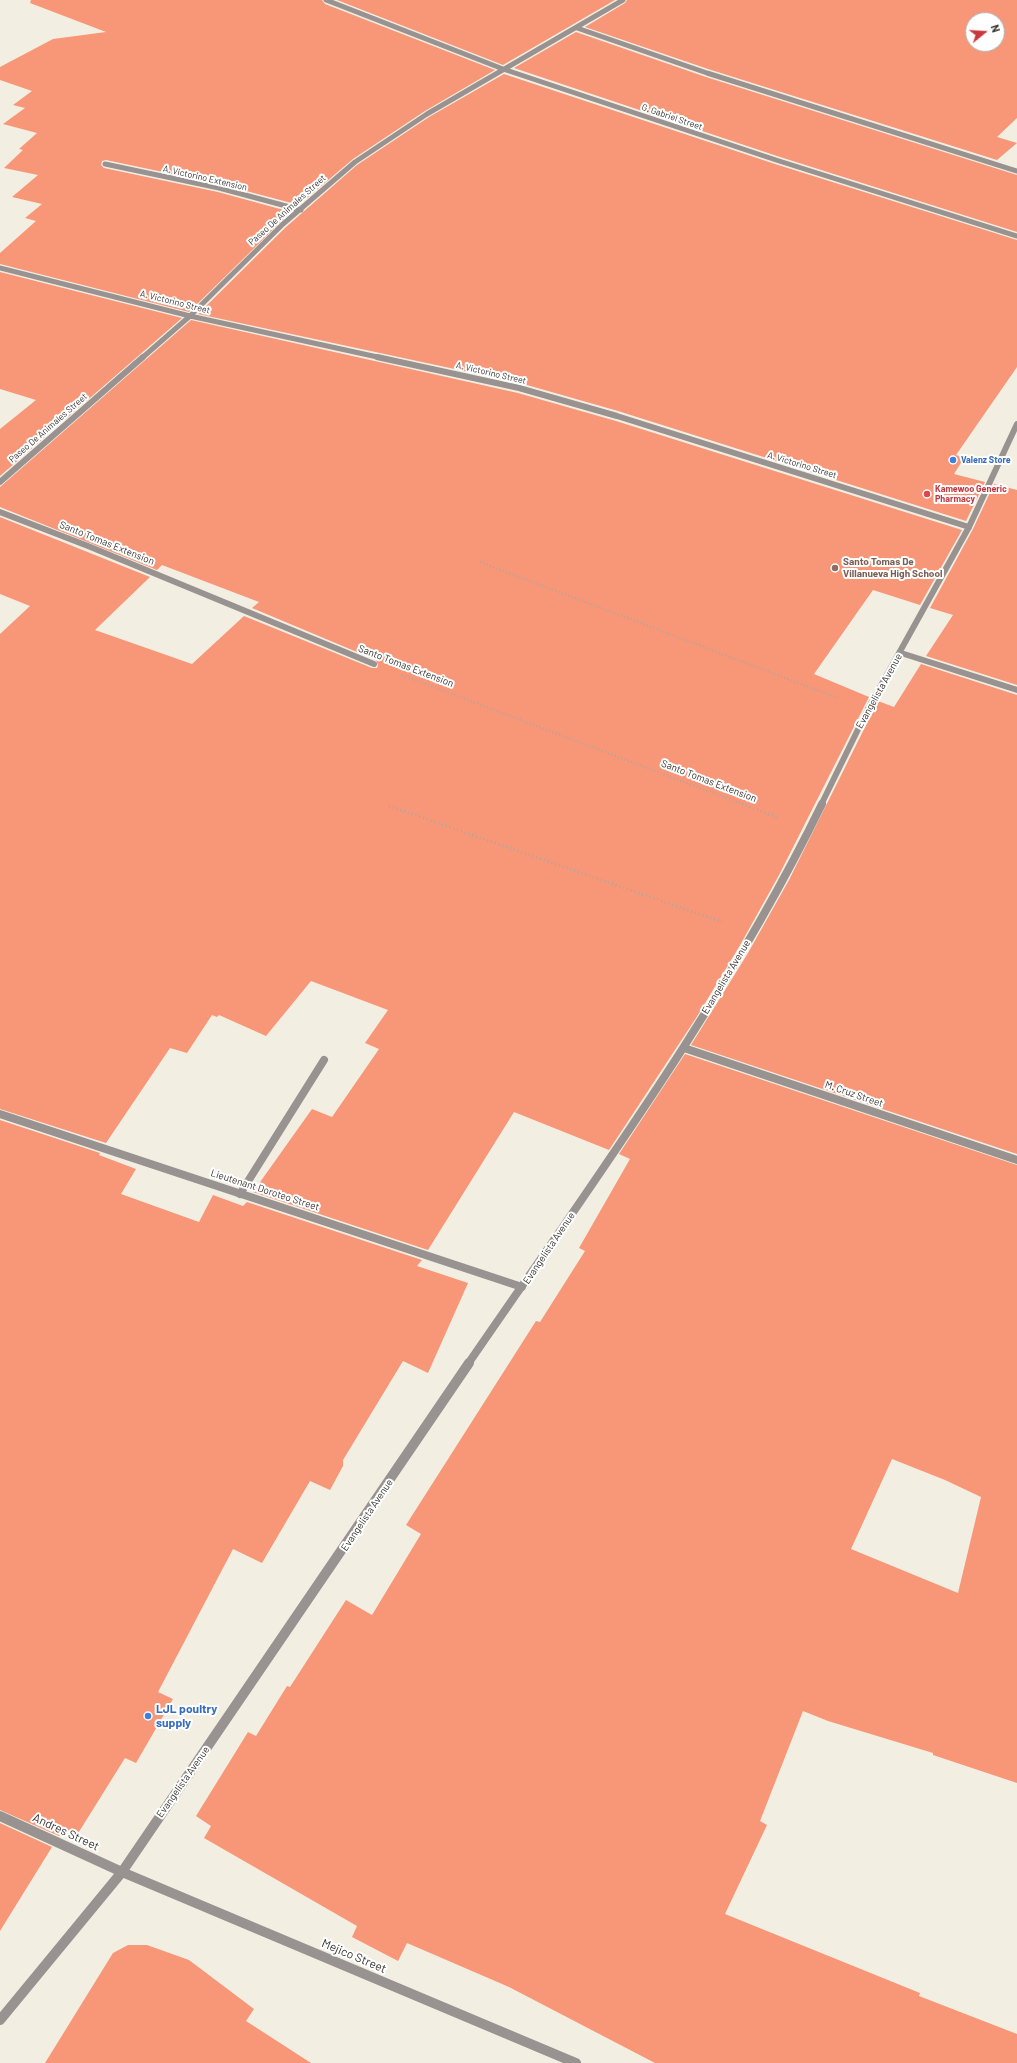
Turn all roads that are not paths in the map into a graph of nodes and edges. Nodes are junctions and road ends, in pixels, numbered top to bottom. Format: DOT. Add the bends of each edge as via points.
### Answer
graph roads {
  1 [pos="326,0"];
  2 [pos="623,0"];
  3 [pos="577,28"];
  4 [pos="503,69"];
  5 [pos="105,164"];
  6 [pos="1017,171"];
  7 [pos="301,210"];
  8 [pos="1017,236"];
  9 [pos="0,268"];
  10 [pos="190,316"];
  11 [pos="1017,424"];
  12 [pos="0,482"];
  13 [pos="0,512"];
  14 [pos="969,527"];
  15 [pos="901,653"];
  16 [pos="374,664"];
  17 [pos="1017,690"];
  18 [pos="684,1048"];
  19 [pos="324,1060"];
  20 [pos="0,1114"];
  21 [pos="1017,1160"];
  22 [pos="240,1194"];
  23 [pos="522,1287"];
  24 [pos="0,1816"];
  25 [pos="122,1872"];
  26 [pos="0,2020"];
  27 [pos="576,2063"];
  1 -- 4 [label="street, G. Gabriel Street"];
  2 -- 3 [label="street, Paseo De Animales Street"];
  3 -- 4 [label="street, Paseo De Animales Street"];
  3 -- 6 [label="street" via="729,80"];
  4 -- 7 [label="street, Paseo De Animales Street" via="427,114 355,162"];
  4 -- 8 [label="street, G. Gabriel Street" via="776,160"];
  5 -- 7 [label="street, A. Victorino Extension" via="219,188"];
  7 -- 10 [label="street, Paseo De Animales Street"];
  9 -- 10 [label="street, A. Victorino Street"];
  10 -- 12 [label="street, Paseo De Animales Street"];
  10 -- 14 [label="street, A. Victorino Street" via="519,388"];
  11 -- 14 [label="street, Evangelista Avenue"];
  13 -- 16 [label="street, Santo Tomas Extension"];
  14 -- 15 [label="street, Evangelista Avenue"];
  15 -- 17 [label="street"];
  15 -- 18 [label="street, Evangelista Avenue" via="868,709 809,830"];
  18 -- 21 [label="street, M. Cruz Street"];
  18 -- 23 [label="street, Evangelista Avenue"];
  19 -- 22 [label="street"];
  20 -- 22 [label="street, Lieutenant Doroteo Street"];
  22 -- 23 [label="street, Lieutenant Doroteo Street"];
  23 -- 25 [label="street, Evangelista Avenue"];
  24 -- 25 [label="street, Andres Street"];
  25 -- 26 [label="street, Evangelista Avenue"];
  25 -- 27 [label="street, Mejico Street"];
}
